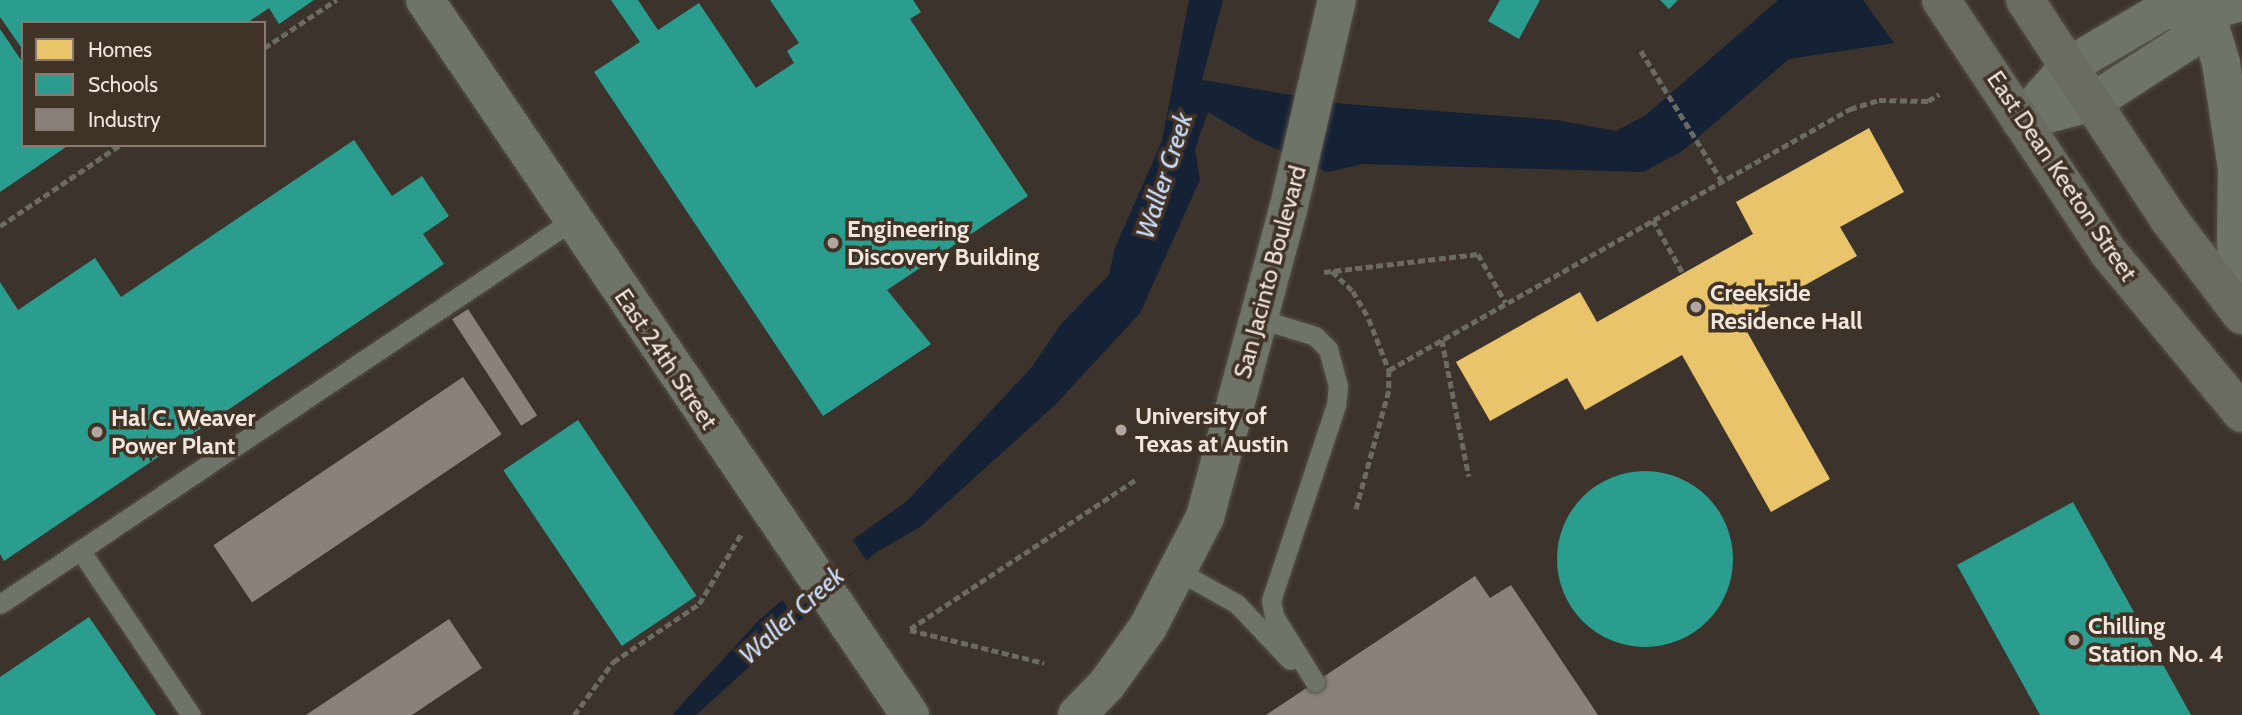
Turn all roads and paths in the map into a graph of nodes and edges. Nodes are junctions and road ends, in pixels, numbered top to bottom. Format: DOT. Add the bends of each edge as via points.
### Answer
graph roads {
  1 [pos="336,0"];
  2 [pos="425,0"];
  3 [pos="1337,0"];
  4 [pos="1941,0"];
  5 [pos="2025,0"];
  6 [pos="2242,2"];
  7 [pos="2203,6"];
  8 [pos="266,47"];
  9 [pos="1641,51"];
  10 [pos="2069,66"];
  11 [pos="1938,94"];
  12 [pos="2093,102"];
  13 [pos="2021,121"];
  14 [pos="117,147"];
  15 [pos="1722,181"];
  16 [pos="573,219"];
  17 [pos="1653,220"];
  18 [pos="0,226"];
  19 [pos="1332,271"];
  20 [pos="1324,272"];
  21 [pos="1683,273"];
  22 [pos="1506,303"];
  23 [pos="2242,303"];
  24 [pos="2242,315"];
  25 [pos="1257,318"];
  26 [pos="1442,340"];
  27 [pos="1389,370"];
  28 [pos="2242,413"];
  29 [pos="1469,476"];
  30 [pos="1138,478"];
  31 [pos="1356,510"];
  32 [pos="745,527"];
  33 [pos="80,550"];
  34 [pos="1180,572"];
  35 [pos="1,600"];
  36 [pos="1044,663"];
  37 [pos="191,715"];
  38 [pos="574,715"];
  39 [pos="911,715"];
  40 [pos="1077,715"];
  1 -- 8 [label="path"];
  2 -- 16 [label="street, East 24th Street"];
  3 -- 25 [label="street, San Jacinto Boulevard" via="1289,210"];
  4 -- 13 [label="main road, East Dean Keeton Street"];
  5 -- 10 [label="main road"];
  6 -- 7 [label="street"];
  7 -- 10 [label="street" via="2164,10"];
  7 -- 12 [label="street" via="2186,42"];
  7 -- 23 [label="street" via="2221,63 2237,169 2236,242"];
  9 -- 15 [label="path"];
  10 -- 12 [label="main road"];
  10 -- 13 [label="street"];
  11 -- 15 [label="path" via="1928,101 1879,100 1850,109"];
  12 -- 13 [label="street"];
  12 -- 24 [label="main road" via="2168,218"];
  13 -- 28 [label="main road, East Dean Keeton Street" via="2109,253"];
  14 -- 18 [label="path"];
  15 -- 17 [label="path"];
  16 -- 33 [label="lane"];
  16 -- 39 [label="street, East 24th Street"];
  17 -- 21 [label="path"];
  17 -- 22 [label="path"];
  19 -- 20 [label="path"];
  19 -- 22 [label="path" via="1478,254"];
  19 -- 27 [label="path" via="1353,291"];
  22 -- 26 [label="path"];
  25 -- 34 [label="street, San Jacinto Boulevard" via="1205,517"];
  25 -- 34 [label="lane" via="1315,336 1328,349 1338,386 1336,405 1274,587 1274,616 1313,683 1237,604"];
  26 -- 27 [label="path"];
  26 -- 29 [label="path"];
  27 -- 31 [label="path" via="1389,391"];
  30 -- 36 [label="path" via="910,629"];
  32 -- 38 [label="path" via="699,604 614,662"];
  33 -- 35 [label="lane"];
  33 -- 37 [label="lane"];
  34 -- 40 [label="street, San Jacinto Boulevard" via="1107,684"];
}
